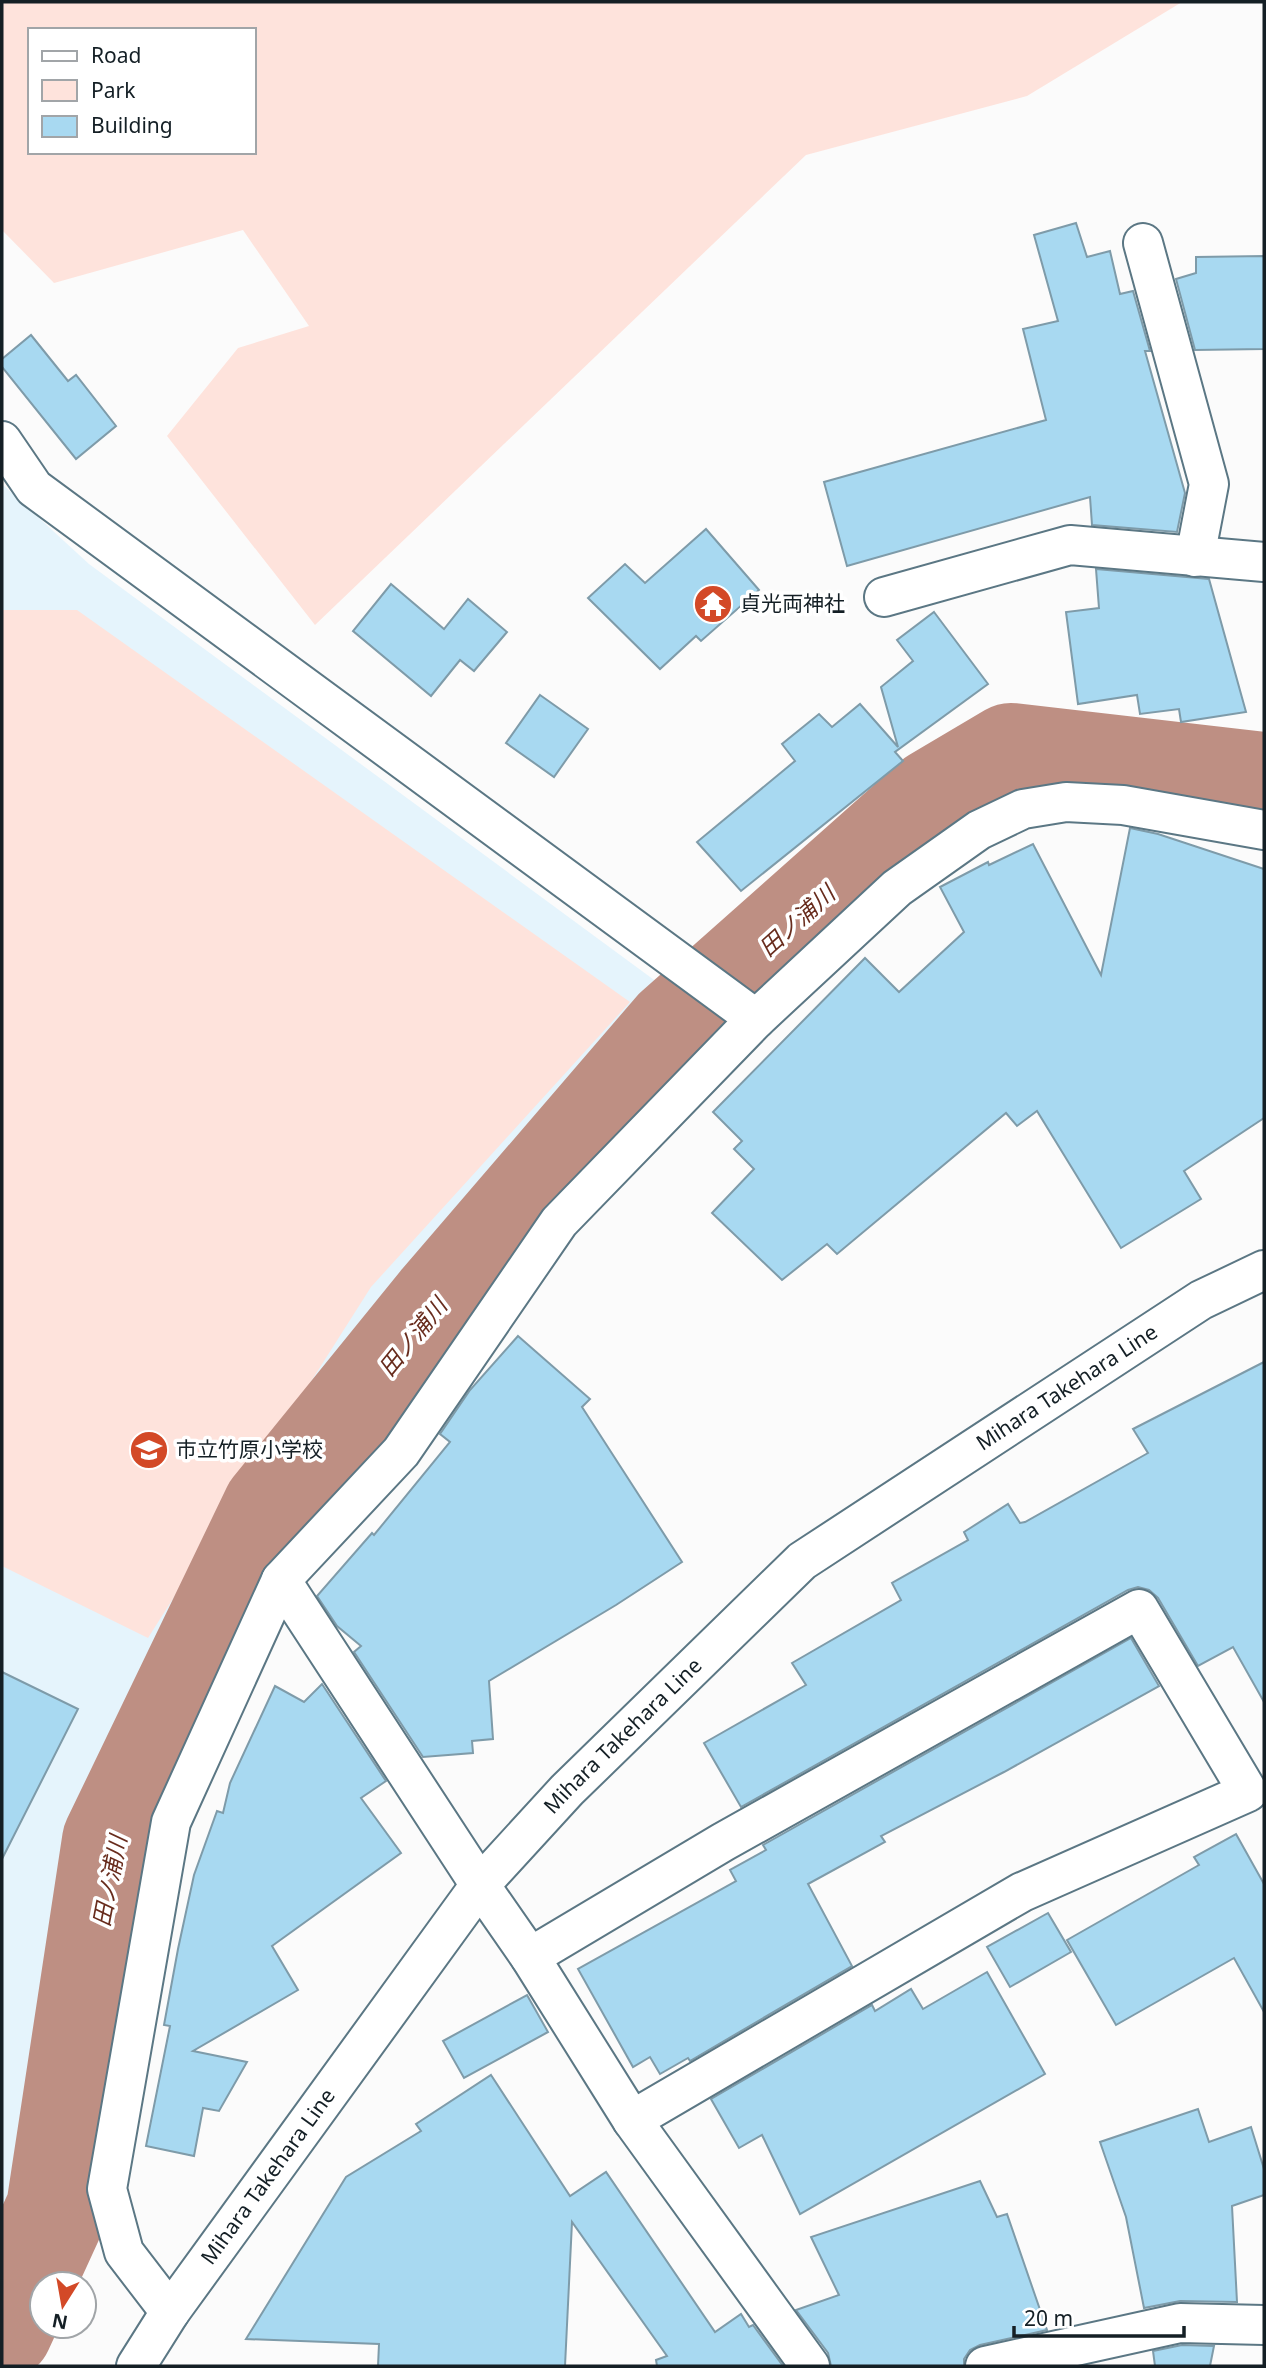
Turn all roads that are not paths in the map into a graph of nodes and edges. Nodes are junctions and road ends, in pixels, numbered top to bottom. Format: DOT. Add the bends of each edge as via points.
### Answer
graph roads {
  1 [pos="1143,243"];
  2 [pos="2,441"];
  3 [pos="1195,557"];
  4 [pos="1264,562"];
  5 [pos="884,597"];
  6 [pos="1264,830"];
  7 [pos="744,1011"];
  8 [pos="1264,1270"];
  9 [pos="281,1580"];
  10 [pos="480,1885"];
  11 [pos="530,1957"];
  12 [pos="632,2120"];
  13 [pos="170,2312"];
  14 [pos="1264,2325"];
  15 [pos="136,2366"];
  16 [pos="810,2366"];
  17 [pos="985,2366"];
  1 -- 3 [label="street" via="1209,484"];
  2 -- 7 [label="street" via="34,488"];
  3 -- 4 [label="street"];
  3 -- 5 [label="street" via="1070,545"];
  6 -- 7 [label="street" via="1123,805 1066,802 1023,808 979,830 897,888"];
  7 -- 9 [label="street" via="559,1222 401,1452"];
  8 -- 10 [label="street, Mihara Takehara Line" via="1201,1300 802,1561 567,1790"];
  9 -- 10 [label="street"];
  9 -- 13 [label="street" via="171,1822 107,2189 124,2252"];
  10 -- 11 [label="street"];
  10 -- 13 [label="street, Mihara Takehara Line"];
  11 -- 12 [label="street"];
  11 -- 12 [label="street" via="723,1842 1139,1609 1248,1792 1022,1892"];
  12 -- 16 [label="street"];
  13 -- 15 [label="street, Mihara Takehara Line"];
  14 -- 17 [label="street" via="1180,2323"];
}
